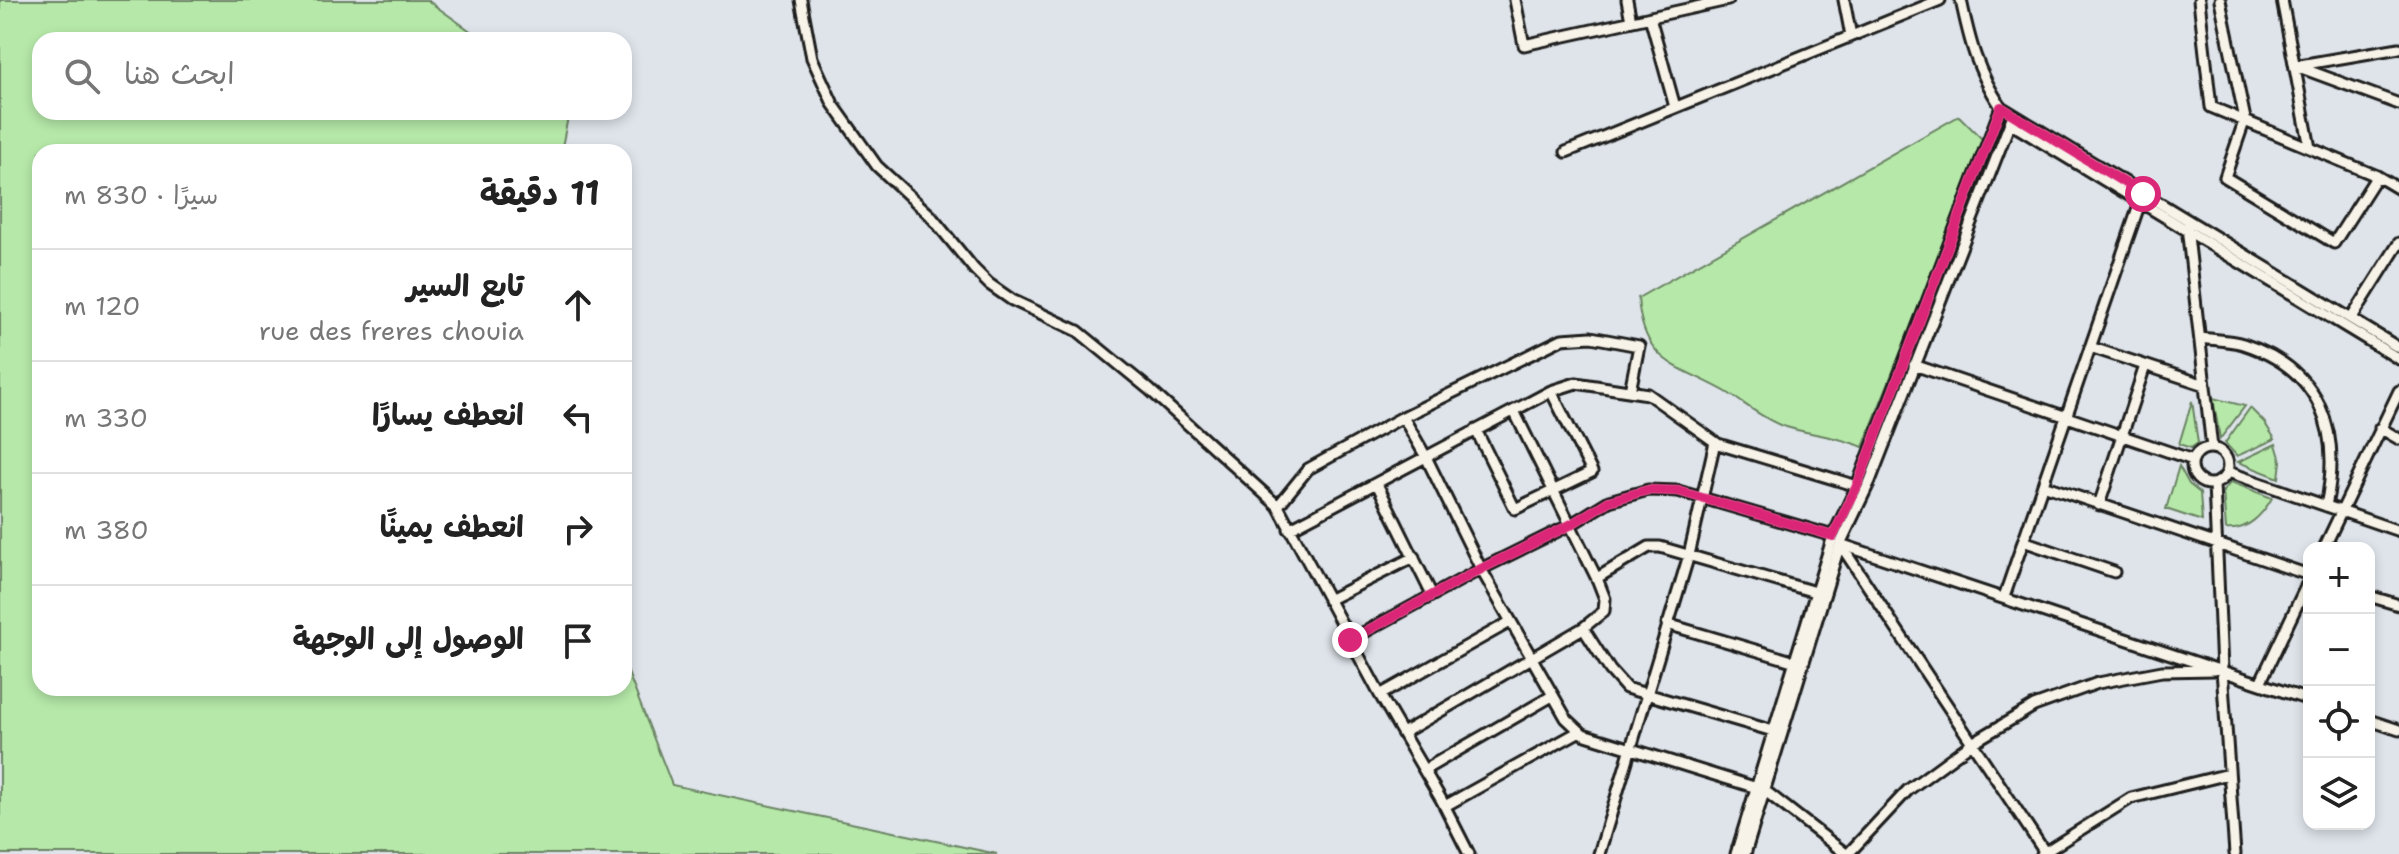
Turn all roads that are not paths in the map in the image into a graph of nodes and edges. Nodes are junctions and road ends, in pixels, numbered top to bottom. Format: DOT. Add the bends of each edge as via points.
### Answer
graph roads {
  1 [pos="801,0"];
  2 [pos="1515,0"];
  3 [pos="1627,0"];
  4 [pos="1728,0"];
  5 [pos="1844,0"];
  6 [pos="1940,0"];
  7 [pos="1961,0"];
  8 [pos="2199,0"];
  9 [pos="2220,0"];
  10 [pos="2285,1"];
  11 [pos="1650,17"];
  12 [pos="1631,21"];
  13 [pos="1851,36"];
  14 [pos="2399,48"];
  15 [pos="2296,66"];
  16 [pos="2399,104"];
  17 [pos="1675,107"];
  18 [pos="2001,107"];
  19 [pos="2011,119"];
  20 [pos="2245,119"];
  21 [pos="2310,148"];
  22 [pos="1566,152"];
  23 [pos="2377,176"];
  24 [pos="2399,189"];
  25 [pos="2142,198"];
  26 [pos="2187,225"];
  27 [pos="2399,243"];
  28 [pos="2351,319"];
  29 [pos="2200,338"];
  30 [pos="2090,347"];
  31 [pos="2399,348"];
  32 [pos="2399,359"];
  33 [pos="1914,365"];
  34 [pos="2145,366"];
  35 [pos="2205,385"];
  36 [pos="1551,391"];
  37 [pos="1630,391"];
  38 [pos="2399,391"];
  39 [pos="1514,411"];
  40 [pos="1403,417"];
  41 [pos="2066,417"];
  42 [pos="2380,428"];
  43 [pos="1476,430"];
  44 [pos="2121,437"];
  45 [pos="2399,439"];
  46 [pos="1715,442"];
  47 [pos="2212,448"];
  48 [pos="1426,457"];
  49 [pos="2193,460"];
  50 [pos="2228,472"];
  51 [pos="1377,484"];
  52 [pos="2214,484"];
  53 [pos="2043,485"];
  54 [pos="1857,486"];
  55 [pos="1553,491"];
  56 [pos="1702,498"];
  57 [pos="2099,505"];
  58 [pos="1278,506"];
  59 [pos="2326,506"];
  60 [pos="2340,511"];
  61 [pos="1570,525"];
  62 [pos="1289,529"];
  63 [pos="2399,531"];
  64 [pos="1833,536"];
  65 [pos="2023,541"];
  66 [pos="2327,542"];
  67 [pos="2216,543"];
  68 [pos="1840,544"];
  69 [pos="1689,555"];
  70 [pos="1414,557"];
  71 [pos="1481,569"];
  72 [pos="2114,572"];
  73 [pos="2303,575"];
  74 [pos="1597,578"];
  75 [pos="2303,590"];
  76 [pos="1815,592"];
  77 [pos="1432,595"];
  78 [pos="2004,597"];
  79 [pos="2375,598"];
  80 [pos="1328,600"];
  81 [pos="2399,605"];
  82 [pos="1510,622"];
  83 [pos="1667,624"];
  84 [pos="1583,628"];
  85 [pos="1350,640"];
  86 [pos="1530,658"];
  87 [pos="1798,663"];
  88 [pos="2222,670"];
  89 [pos="2260,683"];
  90 [pos="1646,694"];
  91 [pos="1380,695"];
  92 [pos="1552,696"];
  93 [pos="2303,698"];
  94 [pos="2375,722"];
  95 [pos="2399,730"];
  96 [pos="1580,731"];
  97 [pos="1773,731"];
  98 [pos="1403,733"];
  99 [pos="1972,743"];
  100 [pos="1631,748"];
  101 [pos="1424,770"];
  102 [pos="2229,774"];
  103 [pos="1761,789"];
  104 [pos="1445,806"];
  105 [pos="2044,853"];
  106 [pos="1469,854"];
  107 [pos="1599,854"];
  108 [pos="1736,854"];
  109 [pos="1745,854"];
  110 [pos="1847,854"];
  111 [pos="2235,854"];
  1 -- 58 [label="street" via="812,58 833,104 877,166 930,215 974,269 1012,300 1078,331"];
  2 -- 12 [label="street" via="1524,45"];
  3 -- 12 [label="street"];
  4 -- 11 [label="street"];
  5 -- 13 [label="street"];
  6 -- 13 [label="street"];
  7 -- 18 [label="street" via="1983,79"];
  8 -- 20 [label="street" via="2211,107"];
  9 -- 20 [label="street"];
  10 -- 15 [label="street"];
  11 -- 12 [label="street"];
  11 -- 17 [label="street"];
  13 -- 17 [label="street"];
  14 -- 15 [label="street"];
  15 -- 16 [label="street"];
  15 -- 21 [label="street"];
  17 -- 22 [label="street"];
  18 -- 19 [label="street"];
  18 -- 54 [label="street"];
  19 -- 25 [label="street"];
  19 -- 33 [label="street"];
  20 -- 21 [label="street"];
  20 -- 23 [label="street" via="2225,177 2334,243"];
  21 -- 23 [label="street"];
  23 -- 24 [label="street"];
  25 -- 26 [label="street"];
  25 -- 30 [label="street"];
  26 -- 28 [label="street"];
  26 -- 29 [label="street"];
  26 -- 32 [label="street"];
  27 -- 28 [label="street"];
  28 -- 31 [label="street"];
  29 -- 35 [label="street"];
  29 -- 59 [label="street" via="2258,350 2299,376 2315,395 2332,450"];
  30 -- 34 [label="street"];
  30 -- 41 [label="street"];
  33 -- 41 [label="street"];
  33 -- 68 [label="street"];
  34 -- 35 [label="street"];
  34 -- 44 [label="street"];
  35 -- 47 [label="street"];
  36 -- 37 [label="street" via="1576,383"];
  36 -- 39 [label="street"];
  36 -- 55 [label="street" via="1592,472"];
  37 -- 40 [label="street" via="1639,346 1591,337 1562,339"];
  37 -- 46 [label="street" via="1648,394"];
  38 -- 42 [label="street"];
  39 -- 43 [label="street"];
  39 -- 55 [label="street"];
  40 -- 48 [label="street"];
  40 -- 58 [label="street" via="1308,469"];
  41 -- 44 [label="street"];
  41 -- 53 [label="street"];
  42 -- 45 [label="street"];
  42 -- 60 [label="street"];
  43 -- 48 [label="street"];
  43 -- 55 [label="street" via="1515,509"];
  44 -- 49 [label="street"];
  44 -- 57 [label="street"];
  46 -- 54 [label="street"];
  46 -- 56 [label="street"];
  47 -- 49 [label="street"];
  47 -- 50 [label="street" via="2226,456"];
  48 -- 51 [label="street"];
  48 -- 71 [label="street"];
  49 -- 52 [label="street" via="2196,478"];
  50 -- 52 [label="street"];
  50 -- 59 [label="street"];
  51 -- 62 [label="street"];
  51 -- 70 [label="street"];
  52 -- 67 [label="street"];
  53 -- 57 [label="street"];
  53 -- 65 [label="street"];
  54 -- 64 [label="street"];
  55 -- 61 [label="street"];
  56 -- 61 [label="street" via="1648,490 1609,501"];
  56 -- 64 [label="street"];
  56 -- 69 [label="street"];
  57 -- 67 [label="street"];
  58 -- 62 [label="street"];
  59 -- 60 [label="street"];
  60 -- 63 [label="street"];
  60 -- 66 [label="street"];
  61 -- 71 [label="street"];
  61 -- 74 [label="street"];
  62 -- 80 [label="street"];
  64 -- 76 [label="street"];
  65 -- 72 [label="street"];
  65 -- 78 [label="street"];
  67 -- 73 [label="street"];
  67 -- 88 [label="street"];
  68 -- 78 [label="street"];
  68 -- 87 [label="street"];
  68 -- 99 [label="street"];
  69 -- 74 [label="street" via="1649,547"];
  69 -- 76 [label="street"];
  69 -- 83 [label="street"];
  70 -- 77 [label="street"];
  70 -- 80 [label="street"];
  71 -- 77 [label="street"];
  71 -- 82 [label="street"];
  74 -- 84 [label="street" via="1604,611"];
  75 -- 89 [label="street"];
  76 -- 87 [label="street"];
  77 -- 85 [label="street"];
  78 -- 88 [label="street"];
  79 -- 81 [label="street"];
  80 -- 85 [label="street"];
  82 -- 86 [label="street"];
  82 -- 91 [label="street"];
  83 -- 87 [label="street"];
  83 -- 90 [label="street"];
  84 -- 86 [label="street"];
  84 -- 90 [label="street" via="1620,683"];
  85 -- 91 [label="street"];
  86 -- 92 [label="street"];
  86 -- 98 [label="street"];
  87 -- 97 [label="street"];
  87 -- 103 [label="street"];
  88 -- 89 [label="street"];
  88 -- 99 [label="street" via="2162,671 2098,683 2034,706"];
  88 -- 102 [label="street"];
  89 -- 93 [label="street"];
  90 -- 97 [label="street"];
  90 -- 100 [label="street"];
  91 -- 98 [label="street"];
  92 -- 96 [label="street"];
  92 -- 101 [label="street"];
  94 -- 95 [label="street"];
  96 -- 100 [label="street"];
  96 -- 104 [label="street"];
  97 -- 103 [label="street"];
  98 -- 101 [label="street"];
  99 -- 105 [label="street"];
  99 -- 110 [label="street" via="1908,790"];
  100 -- 103 [label="street"];
  100 -- 107 [label="street"];
  101 -- 104 [label="street"];
  102 -- 105 [label="street" via="2131,798"];
  102 -- 111 [label="street"];
  103 -- 108 [label="street"];
  103 -- 109 [label="street"];
  103 -- 110 [label="street"];
  104 -- 106 [label="street"];
}
